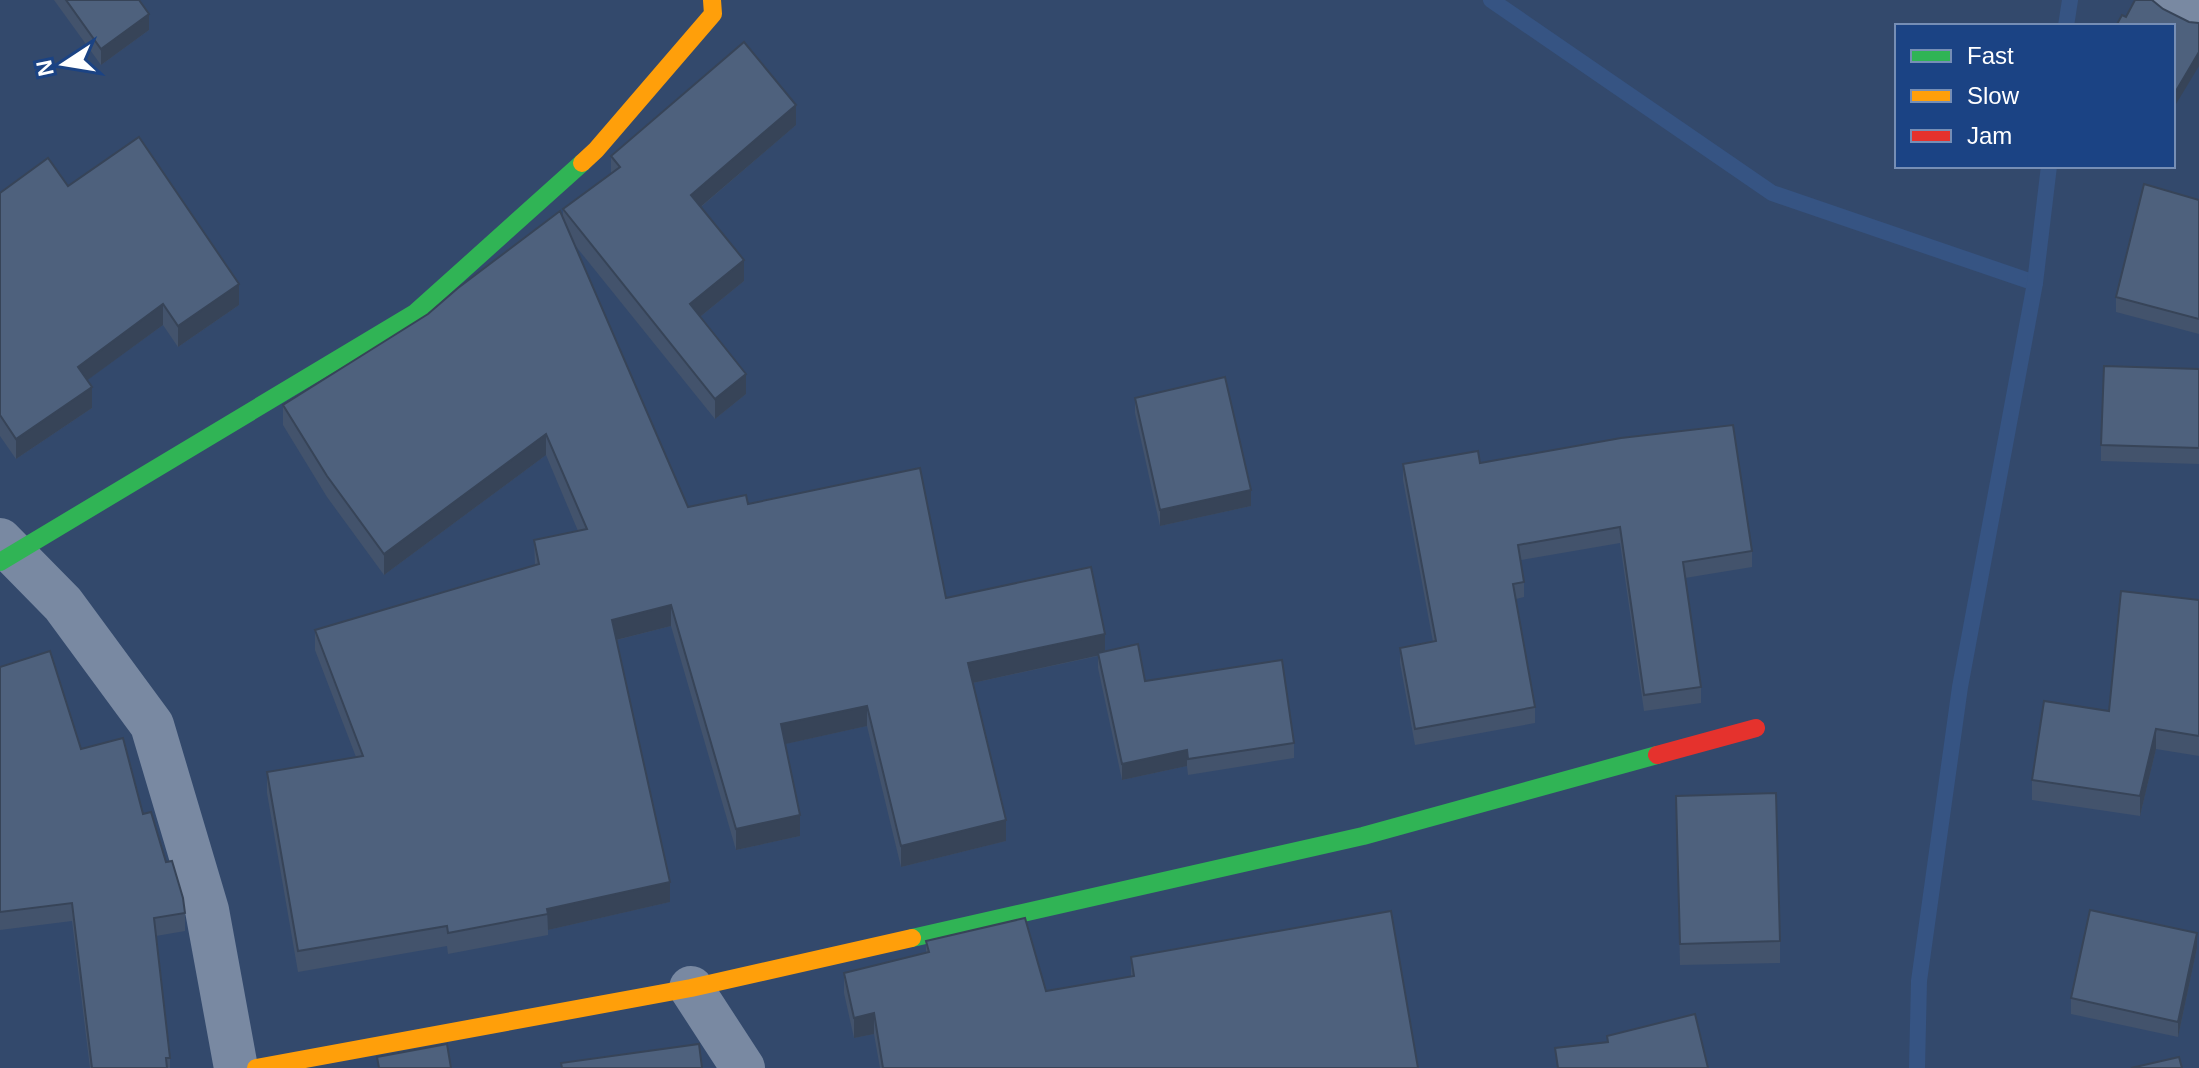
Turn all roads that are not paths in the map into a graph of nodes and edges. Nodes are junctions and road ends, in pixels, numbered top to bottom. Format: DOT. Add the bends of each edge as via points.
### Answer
graph roads {
  1 [pos="712,0"];
  2 [pos="2173,0"];
  3 [pos="2199,12"];
  4 [pos="4,551"];
  5 [pos="1756,728"];
  6 [pos="691,988"];
  7 [pos="236,1068"];
  8 [pos="256,1068"];
  9 [pos="743,1068"];
  1 -- 4 [label="street" via="713,14 596,150 415,313"];
  2 -- 3 [label="street"];
  4 -- 7 [label="street" via="63,604 152,725 207,910"];
  5 -- 6 [label="street" via="1363,836"];
  6 -- 8 [label="street"];
  6 -- 9 [label="street"];
}
